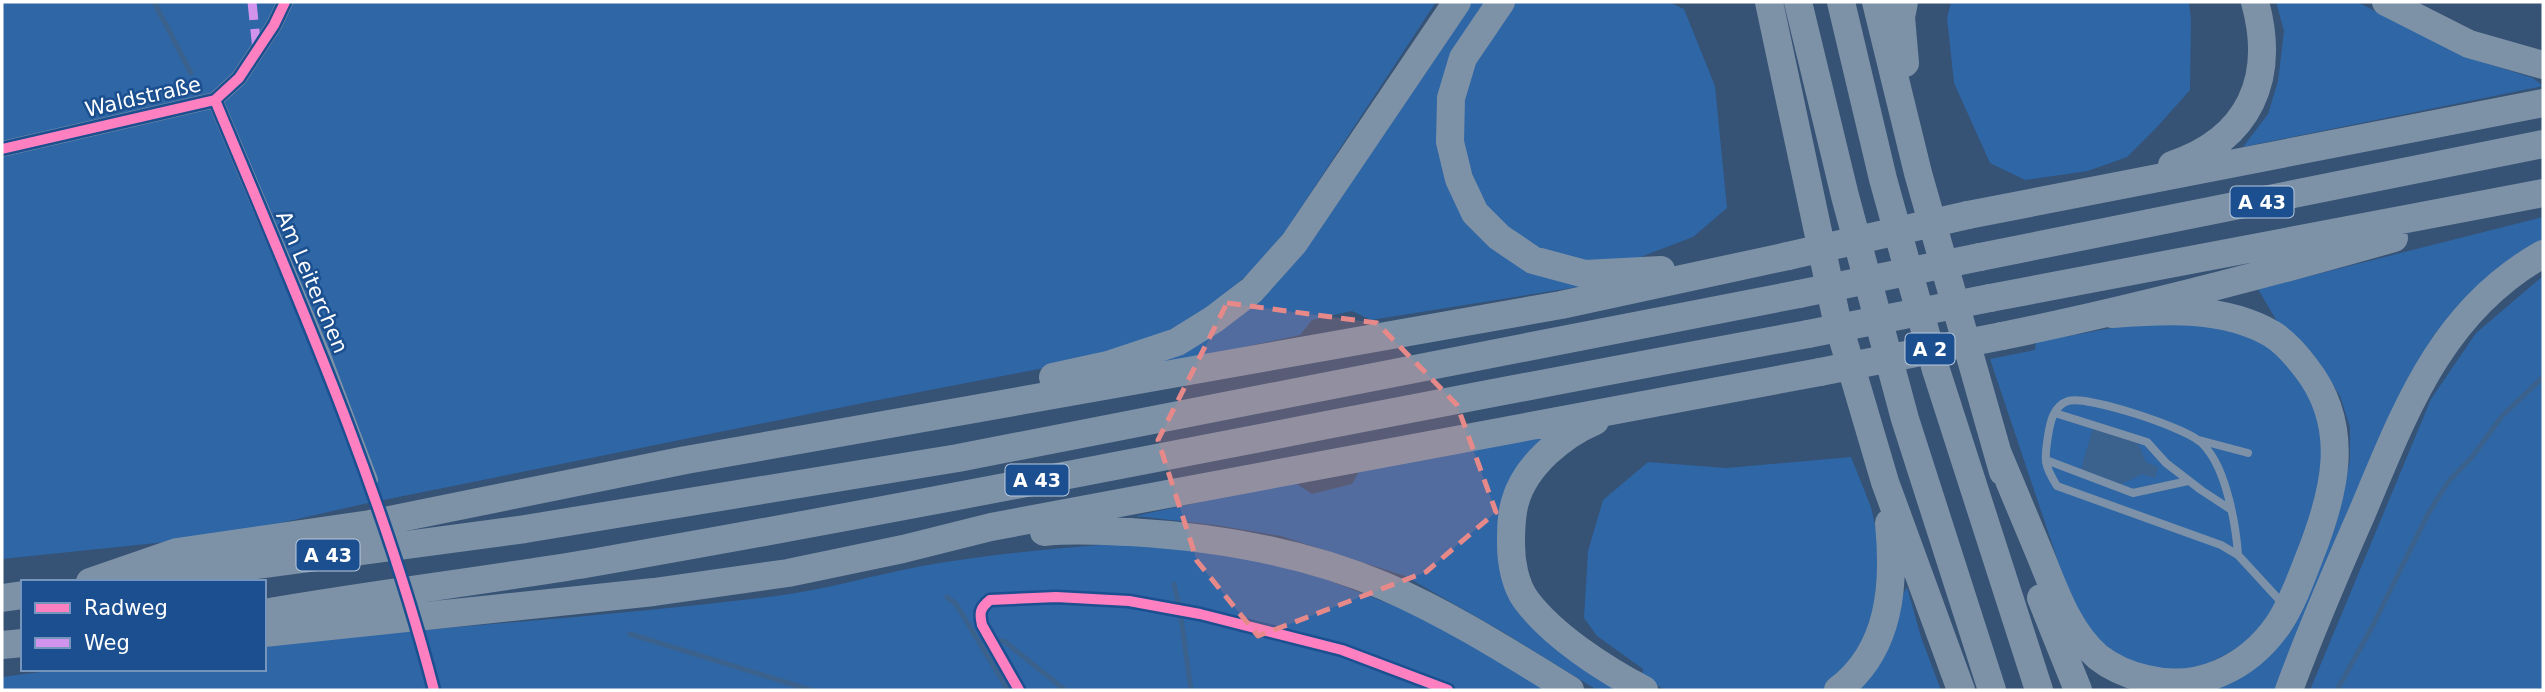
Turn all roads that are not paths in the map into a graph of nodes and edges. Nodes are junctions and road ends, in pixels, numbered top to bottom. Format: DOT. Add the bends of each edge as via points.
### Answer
graph roads {
  1 [pos="285,2"];
  2 [pos="1457,2"];
  3 [pos="1501,2"];
  4 [pos="1749,2"];
  5 [pos="1769,2"];
  6 [pos="1798,2"];
  7 [pos="1841,2"];
  8 [pos="1876,2"];
  9 [pos="1904,2"];
  10 [pos="2255,2"];
  11 [pos="2386,2"];
  12 [pos="2543,65"];
  13 [pos="215,100"];
  14 [pos="2543,103"];
  15 [pos="2543,144"];
  16 [pos="2,149"];
  17 [pos="1800,154"];
  18 [pos="1918,173"];
  19 [pos="2543,193"];
  20 [pos="2049,198"];
  21 [pos="2446,211"];
  22 [pos="2543,254"];
  23 [pos="1730,268"];
  24 [pos="2112,314"];
  25 [pos="1621,410"];
  26 [pos="2055,413"];
  27 [pos="939,415"];
  28 [pos="2199,440"];
  29 [pos="2248,453"];
  30 [pos="1998,454"];
  31 [pos="2046,460"];
  32 [pos="370,480"];
  33 [pos="2188,481"];
  34 [pos="1885,482"];
  35 [pos="2230,509"];
  36 [pos="903,549"];
  37 [pos="2238,555"];
  38 [pos="96,580"];
  39 [pos="146,580"];
  40 [pos="21,595"];
  41 [pos="2,598"];
  42 [pos="2287,607"];
  43 [pos="266,613"];
  44 [pos="266,633"];
  45 [pos="21,643"];
  46 [pos="2,645"];
  47 [pos="1570,690"];
  48 [pos="1644,690"];
  49 [pos="1838,690"];
  50 [pos="1961,690"];
  51 [pos="1993,690"];
  52 [pos="2039,690"];
  53 [pos="2078,690"];
  54 [pos="2289,690"];
  1 -- 13 [label="street, Waldstraße" via="239,78"];
  2 -- 27 [label="highway" via="1294,243 1252,290 1177,342 1108,365 981,393"];
  3 -- 23 [label="highway" via="1463,58 1451,98 1451,142 1475,213 1499,237 1533,260 1585,274"];
  4 -- 17 [label="highway" via="1775,103"];
  5 -- 17 [label="highway"];
  6 -- 51 [label="highway, A 2" via="1905,419"];
  7 -- 52 [label="highway, A 2" via="1883,179 1936,370"];
  8 -- 18 [label="highway"];
  9 -- 18 [label="highway"];
  10 -- 20 [label="highway" via="2264,42 2260,80 2247,110 2218,142 2189,159"];
  11 -- 12 [label="highway" via="2469,44"];
  13 -- 16 [label="street, Waldstraße"];
  13 -- 32 [label="street, Am Leiterchen" via="322,353"];
  14 -- 20 [label="highway"];
  15 -- 39 [label="highway, A 43, bridge" via="958,458 525,529"];
  17 -- 34 [label="highway" via="1836,316"];
  18 -- 30 [label="highway"];
  19 -- 21 [label="highway, A 43"];
  20 -- 23 [label="highway, bridge"];
  21 -- 24 [label="highway" via="2405,235"];
  21 -- 43 [label="highway, A 43, bridge" via="603,561"];
  22 -- 54 [label="highway" via="2488,293 2425,373"];
  23 -- 27 [label="highway" via="1561,305"];
  24 -- 25 [label="highway, bridge"];
  24 -- 42 [label="highway" via="2176,309 2238,320 2273,334 2317,382 2330,411 2336,464 2317,539"];
  25 -- 36 [label="highway" via="990,527"];
  25 -- 48 [label="highway" via="1581,427 1549,451 1526,478 1511,521 1511,560 1523,597 1542,619"];
  26 -- 28 [label="lane" via="2068,401 2082,400 2165,424"];
  26 -- 31 [label="lane"];
  26 -- 33 [label="lane" via="2147,442"];
  27 -- 38 [label="highway" via="685,460 370,524 177,552"];
  28 -- 29 [label="lane"];
  28 -- 35 [label="lane" via="2211,454"];
  30 -- 42 [label="highway" via="2065,613 2110,665 2154,681 2192,683 2211,678 2241,663 2261,645"];
  30 -- 53 [label="highway" via="2050,623"];
  31 -- 33 [label="lane" via="2133,493"];
  31 -- 37 [label="lane" via="2045,467 2057,486"];
  33 -- 35 [label="lane"];
  34 -- 49 [label="highway" via="1893,560 1889,607 1879,639 1849,682"];
  34 -- 50 [label="highway"];
  35 -- 37 [label="lane"];
  36 -- 44 [label="highway" via="788,573 654,592"];
  36 -- 47 [label="highway" via="1068,530 1172,534 1286,554 1384,586"];
  37 -- 42 [label="lane"];
  40 -- 41 [label="highway"];
  45 -- 46 [label="highway"];
}
